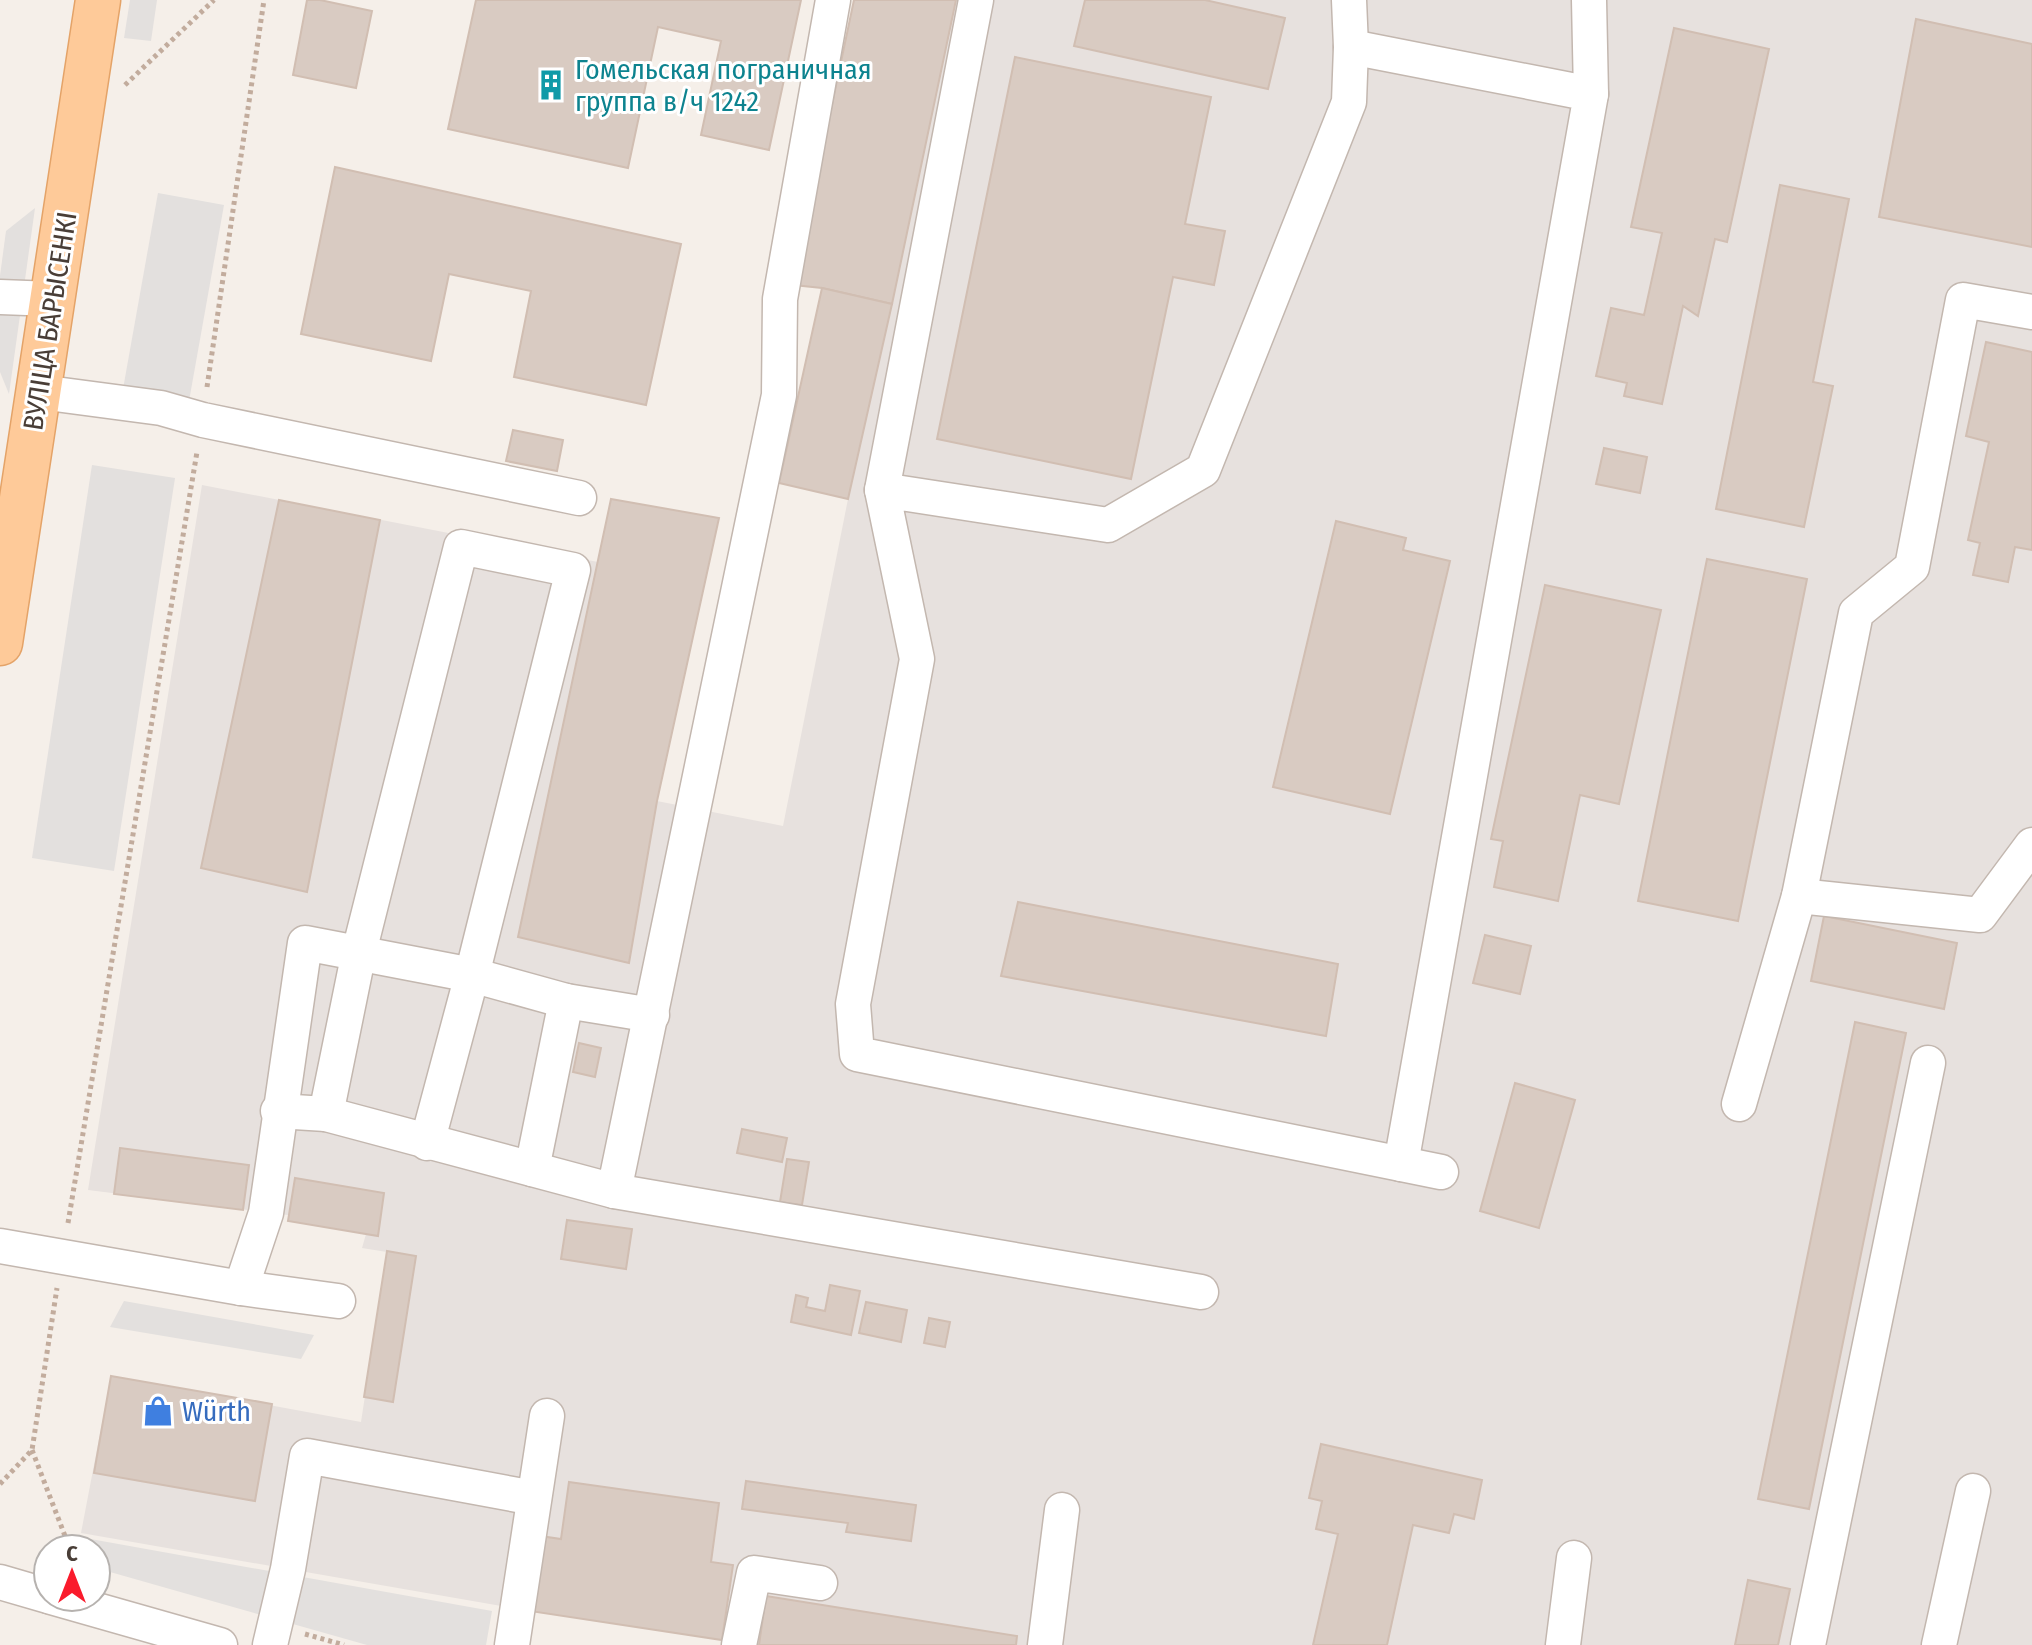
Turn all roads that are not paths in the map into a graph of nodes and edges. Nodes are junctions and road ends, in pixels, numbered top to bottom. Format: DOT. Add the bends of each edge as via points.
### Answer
graph roads {
  1 [pos="98,0"];
  2 [pos="833,0"];
  3 [pos="976,0"];
  4 [pos="1349,0"];
  5 [pos="1589,0"];
  6 [pos="1351,47"];
  7 [pos="1591,94"];
  8 [pos="0,297"];
  9 [pos="53,299"];
  10 [pos="2032,312"];
  11 [pos="40,392"];
  12 [pos="882,490"];
  13 [pos="579,498"];
  14 [pos="0,643"];
  15 [pos="2032,845"];
  16 [pos="1799,896"];
  17 [pos="359,952"];
  18 [pos="472,975"];
  19 [pos="566,1001"];
  20 [pos="652,1015"];
  21 [pos="1928,1063"];
  22 [pos="1739,1104"];
  23 [pos="278,1111"];
  24 [pos="326,1114"];
  25 [pos="427,1143"];
  26 [pos="1401,1164"];
  27 [pos="532,1169"];
  28 [pos="1441,1172"];
  29 [pos="614,1191"];
  30 [pos="0,1246"];
  31 [pos="241,1288"];
  32 [pos="1201,1292"];
  33 [pos="338,1301"];
  34 [pos="547,1416"];
  35 [pos="1973,1491"];
  36 [pos="534,1498"];
  37 [pos="1062,1510"];
  38 [pos="1574,1558"];
  39 [pos="0,1582"];
  40 [pos="820,1583"];
  41 [pos="32,1592"];
  42 [pos="106,1613"];
  43 [pos="220,1645"];
  44 [pos="270,1645"];
  45 [pos="512,1645"];
  46 [pos="739,1645"];
  47 [pos="1045,1645"];
  48 [pos="1563,1645"];
  49 [pos="1808,1645"];
  50 [pos="1939,1645"];
  1 -- 9 [label="main road, ВУЛІЦА БАРЫСЕНКІ"];
  2 -- 20 [label="street" via="780,299 779,395"];
  3 -- 12 [label="street"];
  4 -- 6 [label="street"];
  5 -- 7 [label="street"];
  6 -- 7 [label="street"];
  6 -- 12 [label="street" via="1349,102 1203,470 1108,525"];
  7 -- 26 [label="street"];
  8 -- 9 [label="street"];
  9 -- 11 [label="main road, ВУЛІЦА БАРЫСЕНКІ"];
  10 -- 16 [label="street" via="1963,300 1912,567 1856,613"];
  11 -- 13 [label="street" via="161,408"];
  11 -- 14 [label="main road, ВУЛІЦА БАРЫСЕНКІ"];
  12 -- 26 [label="street" via="917,659 853,1004 857,1054"];
  15 -- 16 [label="street" via="1980,915"];
  16 -- 22 [label="street"];
  17 -- 18 [label="street"];
  17 -- 18 [label="street" via="461,547 573,570"];
  17 -- 23 [label="street" via="305,943"];
  17 -- 24 [label="street"];
  18 -- 19 [label="street"];
  18 -- 25 [label="street"];
  19 -- 20 [label="street"];
  19 -- 27 [label="street"];
  20 -- 29 [label="street"];
  21 -- 49 [label="street"];
  23 -- 24 [label="street"];
  23 -- 31 [label="street" via="266,1213"];
  24 -- 25 [label="street"];
  25 -- 27 [label="street"];
  26 -- 28 [label="street"];
  27 -- 29 [label="street"];
  29 -- 32 [label="street"];
  30 -- 31 [label="street"];
  31 -- 33 [label="street"];
  34 -- 36 [label="street"];
  35 -- 50 [label="street"];
  36 -- 44 [label="street" via="307,1456"];
  36 -- 45 [label="street"];
  37 -- 47 [label="street"];
  38 -- 48 [label="street"];
  39 -- 41 [label="street"];
  40 -- 46 [label="street" via="754,1573"];
  42 -- 43 [label="street"];
}
